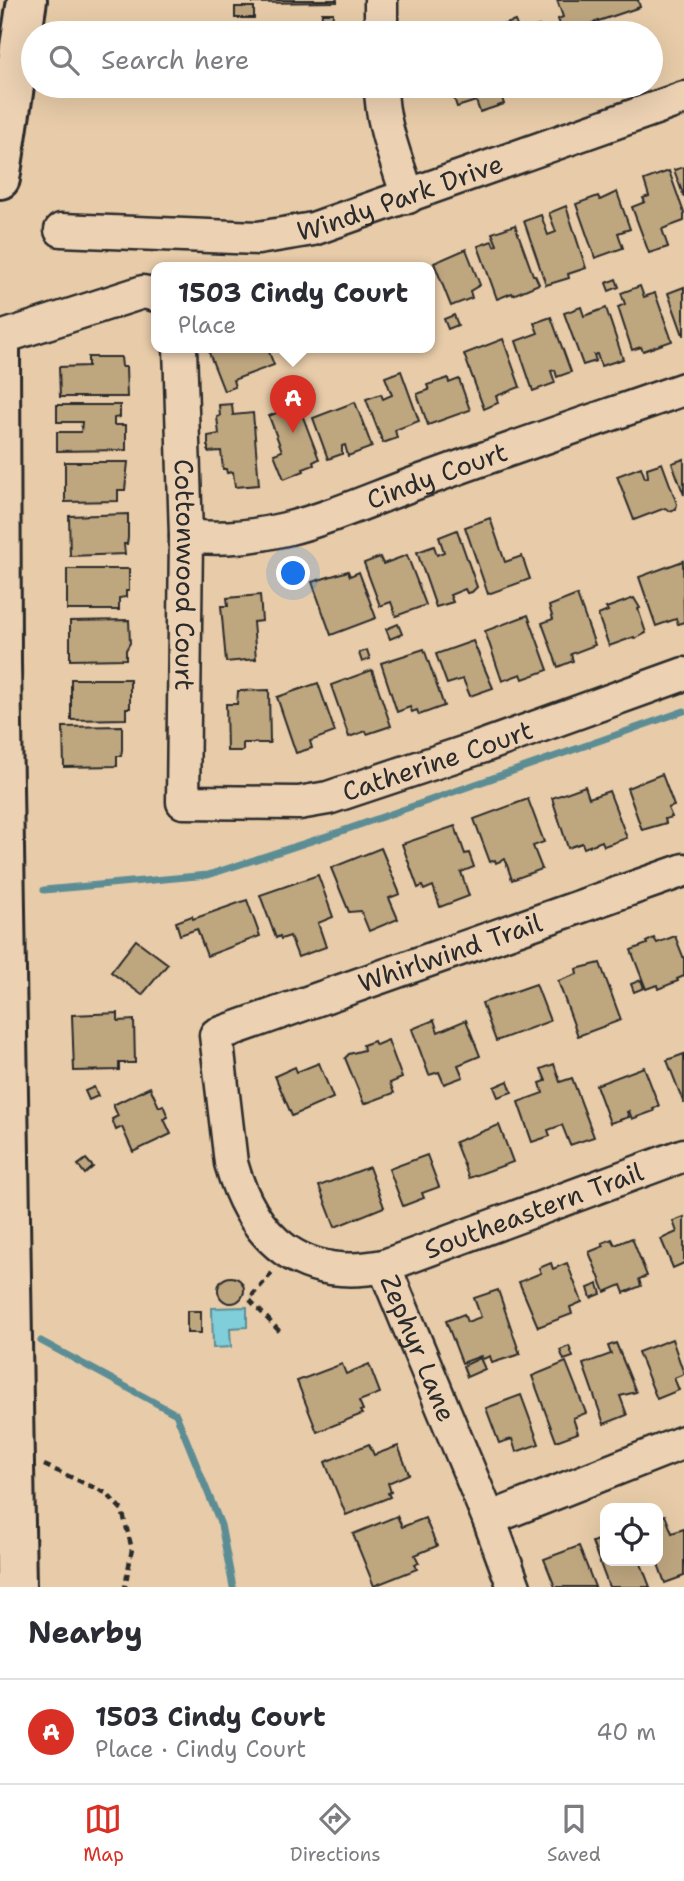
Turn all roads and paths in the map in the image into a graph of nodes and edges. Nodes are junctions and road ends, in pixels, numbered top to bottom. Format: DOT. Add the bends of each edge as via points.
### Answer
graph roads {
  1 [pos="27,0"];
  2 [pos="381,0"];
  3 [pos="24,21"];
  4 [pos="381,21"];
  5 [pos="21,40"];
  6 [pos="381,98"];
  7 [pos="684,98"];
  8 [pos="0,179"];
  9 [pos="408,197"];
  10 [pos="61,230"];
  11 [pos="151,294"];
  12 [pos="0,338"];
  13 [pos="0,345"];
  14 [pos="180,353"];
  15 [pos="684,389"];
  16 [pos="186,536"];
  17 [pos="684,674"];
  18 [pos="183,802"];
  19 [pos="684,870"];
  20 [pos="216,1035"];
  21 [pos="684,1155"];
  22 [pos="291,1254"];
  23 [pos="384,1266"];
  24 [pos="282,1334"];
  25 [pos="684,1442"];
  26 [pos="34,1460"];
  27 [pos="489,1519"];
  28 [pos="7,1538"];
  29 [pos="16,1587"];
  30 [pos="125,1587"];
  31 [pos="514,1587"];
  1 -- 3 [label="main road"];
  2 -- 4 [label="street"];
  5 -- 8 [label="main road"];
  6 -- 9 [label="street"];
  7 -- 9 [label="street, Windy Park Drive"];
  9 -- 10 [label="street, Windy Park Drive" via="313,229 258,237"];
  11 -- 12 [label="street" via="144,292"];
  13 -- 28 [label="main road"];
  14 -- 16 [label="street, Cottonwood Court"];
  15 -- 16 [label="street, Cindy Court" via="301,526 263,536"];
  16 -- 18 [label="street, Cottonwood Court"];
  17 -- 18 [label="street, Catherine Court" via="328,798 299,803"];
  19 -- 20 [label="street, Whirlwind Trail"];
  20 -- 22 [label="street, Zephyr Lane" via="235,1177 256,1219"];
  21 -- 23 [label="street, Southeastern Trail"];
  22 -- 23 [label="street, Zephyr Lane" via="332,1270"];
  22 -- 24 [label="path" via="249,1299"];
  23 -- 27 [label="street, Zephyr Lane"];
  25 -- 27 [label="street"];
  26 -- 30 [label="path" via="106,1493 122,1510 132,1549"];
  27 -- 31 [label="street, Zephyr Lane"];
  28 -- 29 [label="main road"];
}
